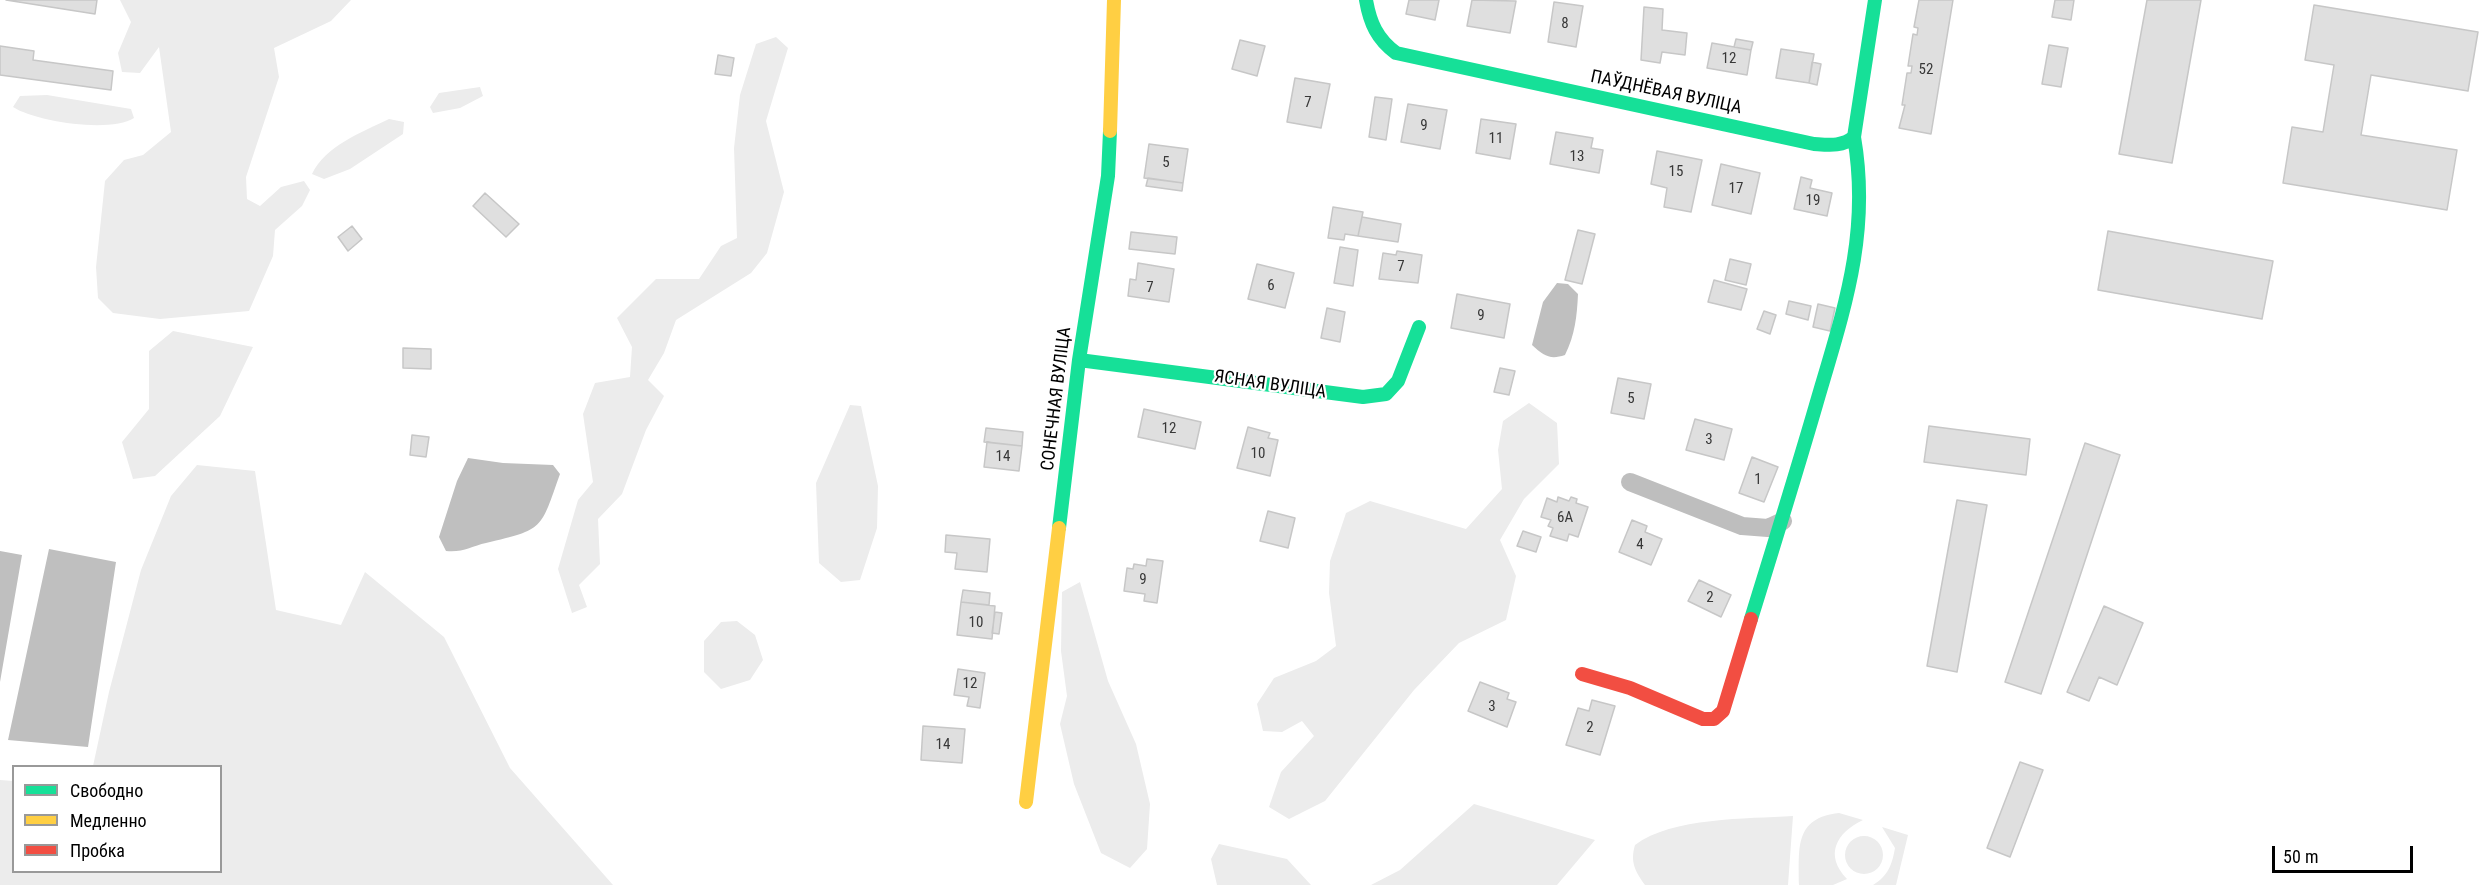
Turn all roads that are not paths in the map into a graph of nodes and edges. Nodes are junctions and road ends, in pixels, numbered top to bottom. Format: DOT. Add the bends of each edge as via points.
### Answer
graph roads {
  1 [pos="1114,0"];
  2 [pos="1366,0"];
  3 [pos="1875,0"];
  4 [pos="1854,137"];
  5 [pos="1419,327"];
  6 [pos="1079,360"];
  7 [pos="1630,482"];
  8 [pos="1783,521"];
  9 [pos="1582,674"];
  10 [pos="1026,802"];
  1 -- 6 [label="street, СОНЕЧНАЯ ВУЛІЦА" via="1108,176"];
  2 -- 4 [label="street, ПАЎДНЁВАЯ ВУЛІЦА" via="1375,33 1396,53 1814,144 1846,144"];
  3 -- 4 [label="street"];
  4 -- 8 [label="street" via="1863,197 1859,237"];
  5 -- 6 [label="street, ЯСНАЯ ВУЛІЦА" via="1398,381 1386,394 1363,397"];
  6 -- 10 [label="street, СОНЕЧНАЯ ВУЛІЦА"];
  7 -- 8 [label="street" via="1742,526 1768,528"];
  8 -- 9 [label="street" via="1723,711 1714,719 1703,719 1630,688"];
}
